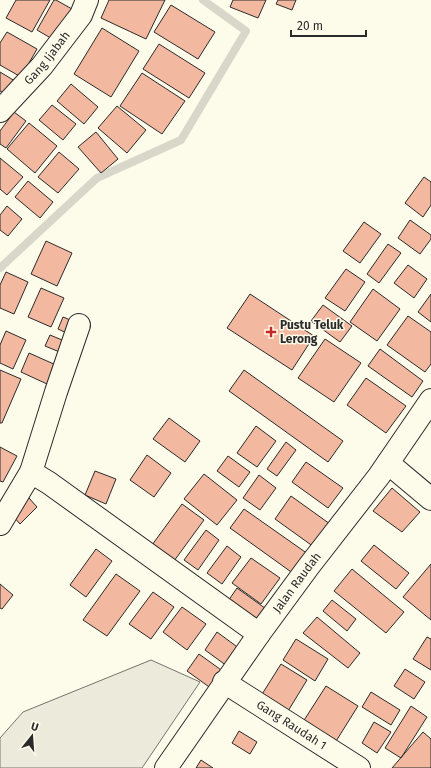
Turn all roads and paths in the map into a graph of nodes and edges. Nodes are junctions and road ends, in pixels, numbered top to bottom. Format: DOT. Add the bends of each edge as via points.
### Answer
graph roads {
  1 [pos="87,0"];
  2 [pos="0,111"];
  3 [pos="79,324"];
  4 [pos="431,400"];
  5 [pos="388,463"];
  6 [pos="31,472"];
  7 [pos="431,499"];
  8 [pos="0,524"];
  9 [pos="259,634"];
  10 [pos="224,682"];
  11 [pos="166,768"];
  12 [pos="359,768"];
  1 -- 2 [label="street, Gang Ijabah" via="81,15 42,66"];
  3 -- 6 [label="street"];
  4 -- 5 [label="street, Jalan Raudah"];
  5 -- 7 [label="street"];
  5 -- 9 [label="street, Jalan Raudah"];
  6 -- 8 [label="street"];
  6 -- 9 [label="street"];
  9 -- 10 [label="street, Jalan Raudah"];
  10 -- 11 [label="street, Jalan Raudah"];
  10 -- 12 [label="street, Gang Raudah 1"];
}
